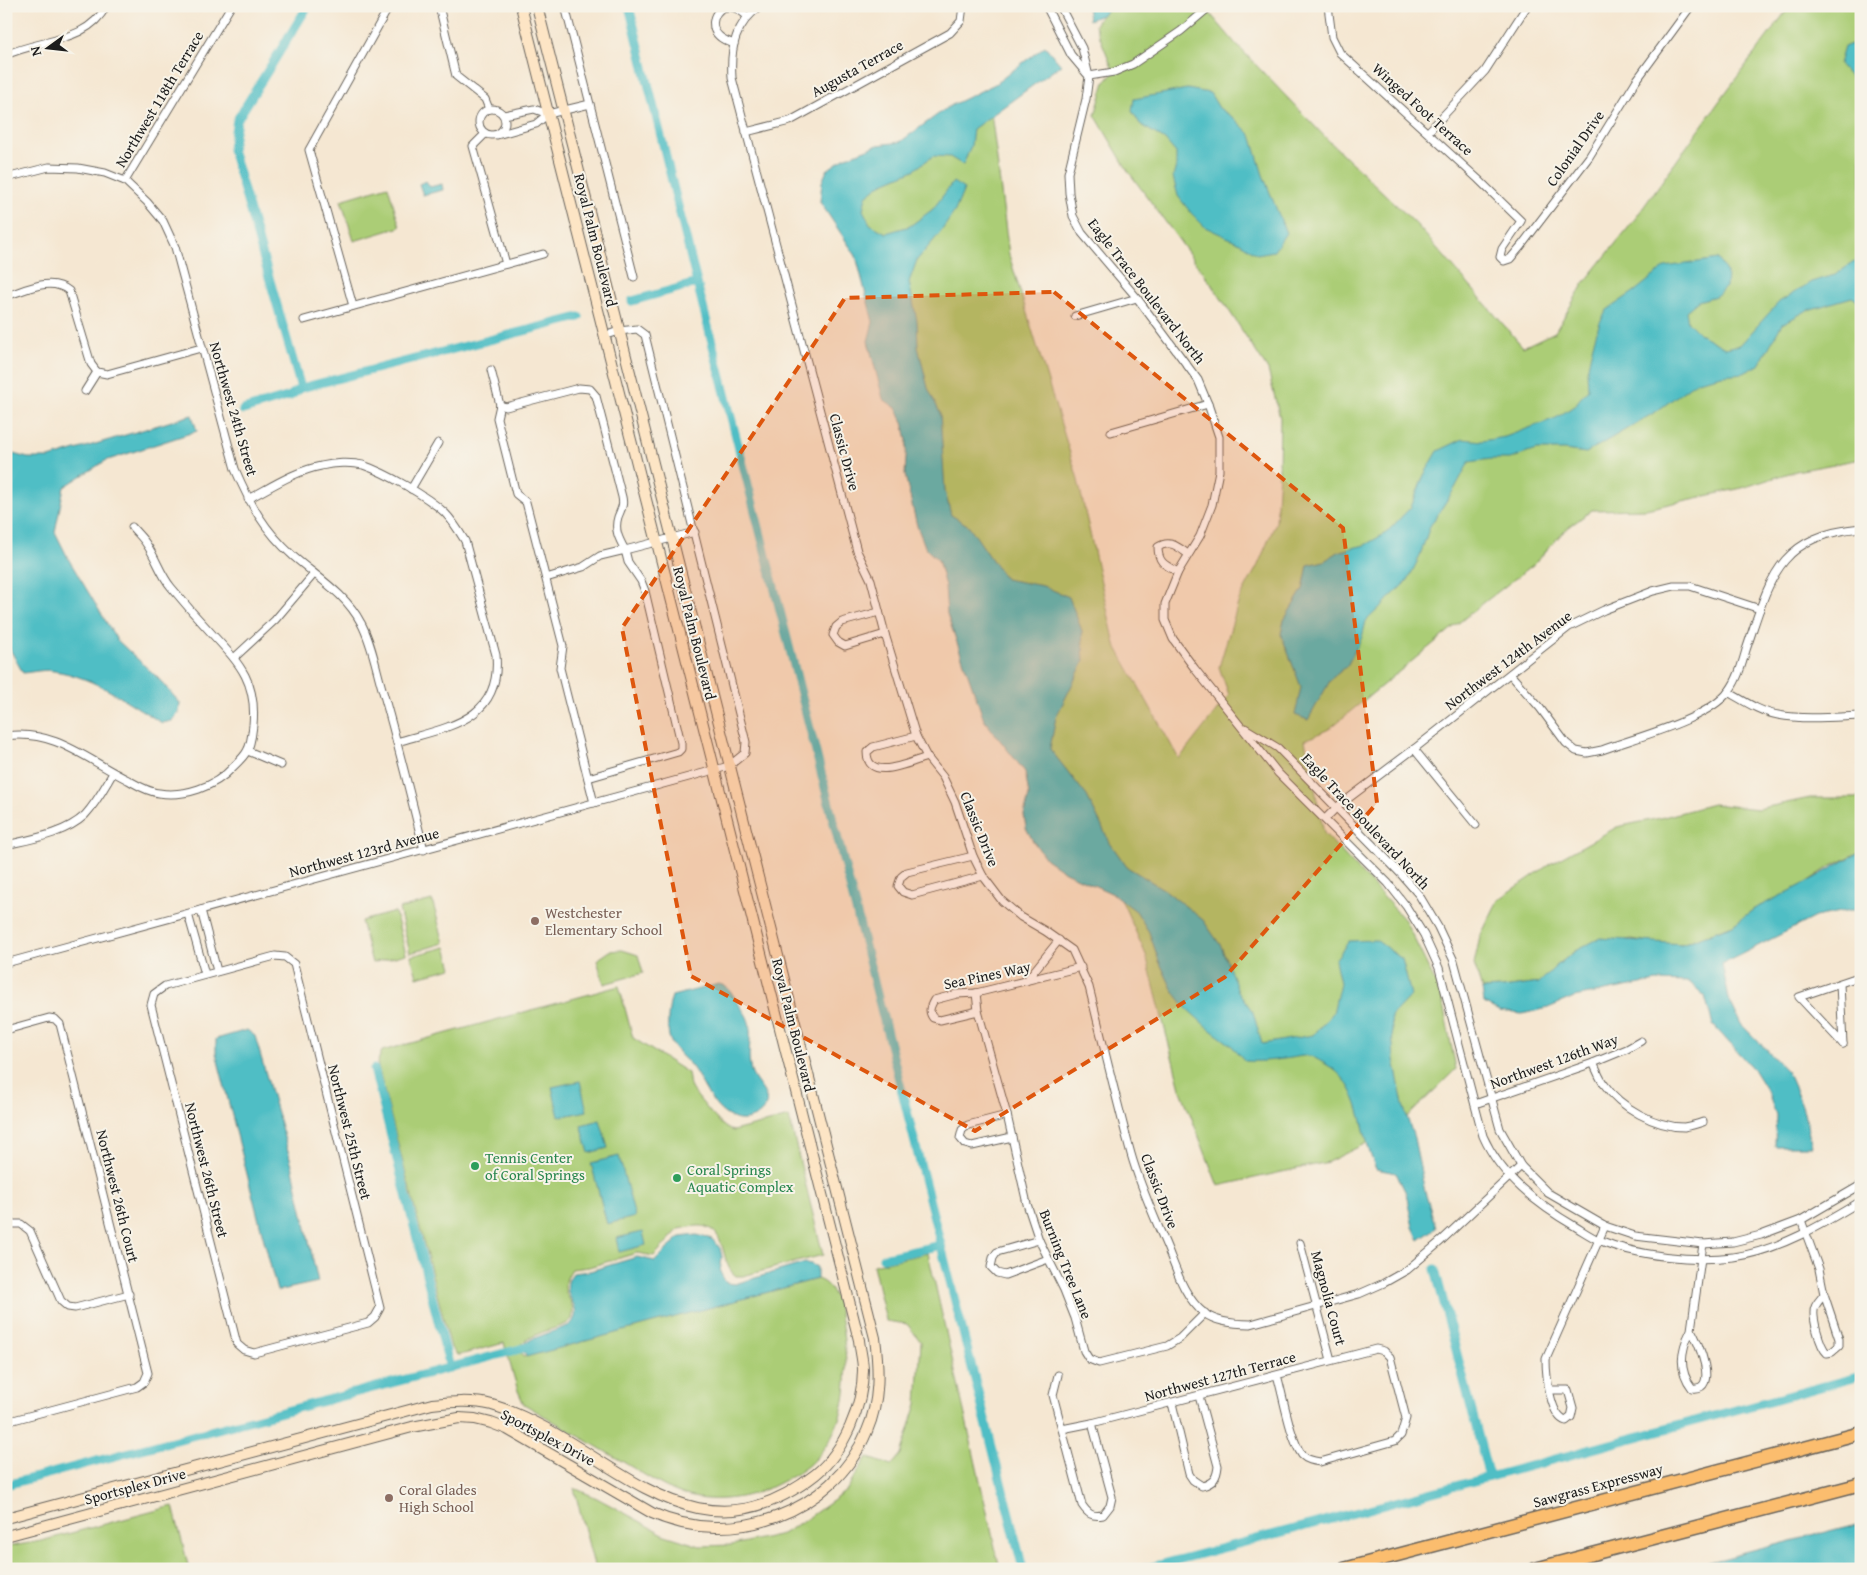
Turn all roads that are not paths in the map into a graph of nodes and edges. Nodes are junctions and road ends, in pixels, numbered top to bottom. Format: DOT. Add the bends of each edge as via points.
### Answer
graph roads {
  1 [pos="106,6"];
  2 [pos="231,6"];
  3 [pos="387,6"];
  4 [pos="439,6"];
  5 [pos="521,6"];
  6 [pos="537,6"];
  7 [pos="565,6"];
  8 [pos="761,6"];
  9 [pos="962,6"];
  10 [pos="1046,6"];
  11 [pos="1060,6"];
  12 [pos="1213,6"];
  13 [pos="1328,6"];
  14 [pos="1527,6"];
  15 [pos="1691,6"];
  16 [pos="748,16"];
  17 [pos="734,44"];
  18 [pos="6,55"];
  19 [pos="1089,76"];
  20 [pos="590,104"];
  21 [pos="489,109"];
  22 [pos="563,110"];
  23 [pos="548,114"];
  24 [pos="504,115"];
  25 [pos="746,132"];
  26 [pos="1428,132"];
  27 [pos="485,134"];
  28 [pos="497,135"];
  29 [pos="6,178"];
  30 [pos="125,181"];
  31 [pos="1521,221"];
  32 [pos="543,254"];
  33 [pos="506,264"];
  34 [pos="634,277"];
  35 [pos="6,296"];
  36 [pos="1137,298"];
  37 [pos="353,306"];
  38 [pos="1075,316"];
  39 [pos="304,320"];
  40 [pos="619,331"];
  41 [pos="604,336"];
  42 [pos="201,348"];
  43 [pos="492,370"];
  44 [pos="97,372"];
  45 [pos="85,391"];
  46 [pos="1208,404"];
  47 [pos="500,405"];
  48 [pos="1111,432"];
  49 [pos="438,443"];
  50 [pos="411,489"];
  51 [pos="248,500"];
  52 [pos="132,527"];
  53 [pos="1861,528"];
  54 [pos="695,532"];
  55 [pos="671,538"];
  56 [pos="656,542"];
  57 [pos="625,550"];
  58 [pos="1188,554"];
  59 [pos="1178,572"];
  60 [pos="314,574"];
  61 [pos="546,578"];
  62 [pos="1760,609"];
  63 [pos="879,612"];
  64 [pos="885,634"];
  65 [pos="234,658"];
  66 [pos="1510,674"];
  67 [pos="1728,692"];
  68 [pos="1861,716"];
  69 [pos="1240,725"];
  70 [pos="6,736"];
  71 [pos="916,736"];
  72 [pos="397,742"];
  73 [pos="1414,749"];
  74 [pos="248,750"];
  75 [pos="927,757"];
  76 [pos="281,764"];
  77 [pos="729,766"];
  78 [pos="714,770"];
  79 [pos="113,773"];
  80 [pos="588,778"];
  81 [pos="594,803"];
  82 [pos="1336,807"];
  83 [pos="1325,819"];
  84 [pos="1476,825"];
  85 [pos="6,846"];
  86 [pos="424,850"];
  87 [pos="973,856"];
  88 [pos="983,876"];
  89 [pos="201,910"];
  90 [pos="188,914"];
  91 [pos="1059,940"];
  92 [pos="6,963"];
  93 [pos="1081,967"];
  94 [pos="217,971"];
  95 [pos="205,974"];
  96 [pos="1861,976"];
  97 [pos="1026,981"];
  98 [pos="1840,984"];
  99 [pos="976,993"];
  100 [pos="978,1011"];
  101 [pos="6,1030"];
  102 [pos="1641,1041"];
  103 [pos="1593,1063"];
  104 [pos="1491,1099"];
  105 [pos="1475,1104"];
  106 [pos="1007,1115"];
  107 [pos="1703,1122"];
  108 [pos="1012,1137"];
  109 [pos="1521,1166"];
  110 [pos="1510,1177"];
  111 [pos="1861,1184"];
  112 [pos="1861,1201"];
  113 [pos="1801,1220"];
  114 [pos="6,1224"];
  115 [pos="1605,1226"];
  116 [pos="1806,1233"];
  117 [pos="1039,1240"];
  118 [pos="1598,1240"];
  119 [pos="1300,1243"];
  120 [pos="1703,1244"];
  121 [pos="1048,1259"];
  122 [pos="1701,1259"];
  123 [pos="856,1263"];
  124 [pos="841,1267"];
  125 [pos="129,1294"];
  126 [pos="1824,1294"];
  127 [pos="1317,1307"];
  128 [pos="1205,1313"];
  129 [pos="1691,1330"];
  130 [pos="244,1350"];
  131 [pos="1331,1360"];
  132 [pos="1058,1375"];
  133 [pos="1277,1375"];
  134 [pos="1550,1390"];
  135 [pos="1199,1396"];
  136 [pos="1172,1403"];
  137 [pos="6,1422"];
  138 [pos="1092,1423"];
  139 [pos="1062,1429"];
  140 [pos="1861,1433"];
  141 [pos="1861,1484"];
  142 [pos="6,1518"];
  143 [pos="6,1536"];
  144 [pos="1344,1569"];
  145 [pos="1535,1569"];
  1 -- 18 [label="street" via="91,27"];
  2 -- 30 [label="street, Northwest 118th Terrace"];
  3 -- 37 [label="street" via="309,150"];
  4 -- 21 [label="street" via="456,76 485,98"];
  5 -- 23 [label="street, Royal Palm Boulevard"];
  6 -- 22 [label="street, Royal Palm Boulevard"];
  7 -- 20 [label="street"];
  8 -- 16 [label="street, Classic Drive"];
  9 -- 25 [label="street, Augusta Terrace" via="960,21 950,33 790,121"];
  10 -- 19 [label="street" via="1071,55"];
  11 -- 19 [label="street, Eagle Trace Boulevard North" via="1082,48"];
  12 -- 19 [label="street" via="1133,64 1114,72"];
  13 -- 26 [label="street, Winged Foot Terrace" via="1332,37 1340,53"];
  14 -- 26 [label="street" via="1485,71"];
  15 -- 31 [label="street, Colonial Drive" via="1636,81 1589,157 1521,246 1504,261 1500,257 1502,249"];
  16 -- 17 [label="street, Classic Drive"];
  16 -- 17 [label="street" via="729,6 716,13 713,20 715,31"];
  17 -- 25 [label="street, Classic Drive" via="730,59 732,78"];
  19 -- 36 [label="street, Eagle Trace Boulevard North" via="1068,173 1073,216 1082,234"];
  20 -- 22 [label="street"];
  20 -- 34 [label="street"];
  21 -- 24 [label="street" via="496,109"];
  21 -- 27 [label="street" via="479,118"];
  22 -- 23 [label="street"];
  22 -- 40 [label="street, Royal Palm Boulevard"];
  23 -- 24 [label="street" via="534,109"];
  23 -- 28 [label="street" via="536,124"];
  23 -- 41 [label="street, Royal Palm Boulevard"];
  24 -- 28 [label="street" via="504,129"];
  25 -- 63 [label="street, Classic Drive" via="857,551 871,580"];
  26 -- 31 [label="street, Winged Foot Terrace"];
  27 -- 28 [label="street"];
  27 -- 33 [label="street" via="473,146"];
  29 -- 30 [label="street" via="49,167 78,168"];
  30 -- 42 [label="street, Northwest 24th Street" via="163,220 175,247"];
  32 -- 33 [label="street"];
  33 -- 37 [label="street"];
  35 -- 44 [label="street" via="52,283 62,285 68,291 91,364"];
  36 -- 38 [label="street"];
  36 -- 46 [label="street, Eagle Trace Boulevard North" via="1198,380"];
  37 -- 39 [label="street"];
  40 -- 41 [label="street"];
  40 -- 54 [label="street" via="637,329 645,335"];
  40 -- 55 [label="street, Royal Palm Boulevard"];
  41 -- 56 [label="street, Royal Palm Boulevard"];
  42 -- 44 [label="street" via="107,374"];
  42 -- 51 [label="street, Northwest 24th Street" via="235,469"];
  43 -- 47 [label="street"];
  44 -- 45 [label="street"];
  46 -- 48 [label="street"];
  46 -- 58 [label="street, Eagle Trace Boulevard North" via="1219,437 1219,471 1212,505 1200,536"];
  47 -- 57 [label="street" via="506,407 579,388 587,387 593,392 622,497 623,508 616,524"];
  47 -- 61 [label="street" via="497,418 516,494 526,502"];
  49 -- 50 [label="street"];
  50 -- 51 [label="street" via="361,465 339,464 299,473"];
  50 -- 72 [label="street" via="444,512 465,540 496,655 497,670 491,693 472,716 451,726"];
  51 -- 60 [label="street, Northwest 24th Street" via="273,536"];
  52 -- 65 [label="street" via="146,544 169,585"];
  53 -- 62 [label="street" via="1822,536 1793,552 1770,582"];
  54 -- 55 [label="street"];
  54 -- 77 [label="street" via="746,742 745,753"];
  55 -- 56 [label="street"];
  55 -- 77 [label="street, Royal Palm Boulevard"];
  56 -- 57 [label="street"];
  56 -- 78 [label="street, Royal Palm Boulevard"];
  57 -- 61 [label="street" via="600,556 583,567"];
  57 -- 80 [label="street" via="628,562 645,591 681,749"];
  58 -- 59 [label="street, Eagle Trace Boulevard North"];
  58 -- 59 [label="street" via="1173,544 1164,543 1158,547 1158,556 1163,564"];
  59 -- 69 [label="street, Eagle Trace Boulevard North" via="1164,604 1165,620 1173,639"];
  60 -- 65 [label="street" via="275,620"];
  60 -- 72 [label="street, Northwest 24th Street" via="345,601 361,622"];
  61 -- 80 [label="street" via="563,646 560,668"];
  62 -- 66 [label="street, Northwest 124th Avenue" via="1690,586 1653,591 1569,628"];
  62 -- 67 [label="street" via="1738,676"];
  63 -- 64 [label="street, Classic Drive"];
  63 -- 64 [label="street" via="842,622 834,635 845,646"];
  64 -- 71 [label="street, Classic Drive"];
  65 -- 74 [label="street" via="250,686 254,709"];
  66 -- 67 [label="street" via="1566,743 1576,751 1587,753 1698,716"];
  66 -- 73 [label="street, Northwest 124th Avenue"];
  67 -- 68 [label="street" via="1754,707 1777,715 1805,718"];
  69 -- 82 [label="street, Eagle Trace Boulevard North" via="1278,748"];
  69 -- 83 [label="street, Eagle Trace Boulevard North" via="1278,773"];
  70 -- 79 [label="street" via="47,737"];
  71 -- 75 [label="street, Classic Drive"];
  71 -- 75 [label="street" via="873,747 867,752 867,760 872,767 881,770"];
  72 -- 86 [label="street, Northwest 24th Street"];
  73 -- 82 [label="street, Northwest 124th Avenue"];
  73 -- 84 [label="street"];
  74 -- 76 [label="street"];
  74 -- 79 [label="street" via="215,781 200,789 178,794 158,793"];
  75 -- 87 [label="street, Classic Drive" via="943,777 955,802"];
  77 -- 78 [label="street, Northwest 123rd Avenue"];
  77 -- 123 [label="street, Royal Palm Boulevard"];
  78 -- 81 [label="street, Northwest 123rd Avenue"];
  78 -- 124 [label="street, Royal Palm Boulevard"];
  79 -- 85 [label="street" via="96,801 69,826"];
  80 -- 81 [label="street"];
  81 -- 86 [label="street, Northwest 123rd Avenue"];
  82 -- 83 [label="street, Northwest 124th Avenue"];
  82 -- 104 [label="street, Eagle Trace Boulevard North" via="1413,888 1438,927 1454,961"];
  83 -- 105 [label="street, Eagle Trace Boulevard North" via="1388,883 1424,935 1439,968"];
  86 -- 89 [label="street, Northwest 123rd Avenue"];
  87 -- 88 [label="street, Classic Drive"];
  87 -- 88 [label="street" via="907,872 900,877 898,886 902,892 912,895"];
  88 -- 91 [label="street, Classic Drive" via="1002,901 1021,917"];
  89 -- 90 [label="street, Northwest 123rd Avenue"];
  89 -- 94 [label="street"];
  90 -- 92 [label="street, Northwest 123rd Avenue"];
  90 -- 95 [label="street"];
  91 -- 93 [label="street, Classic Drive" via="1072,950"];
  91 -- 97 [label="street"];
  93 -- 97 [label="street, Sea Pines Way"];
  93 -- 128 [label="street, Classic Drive" via="1145,1195 1179,1277 1192,1300"];
  94 -- 95 [label="street"];
  94 -- 130 [label="street, Northwest 25th Street" via="275,956 286,957 294,964 380,1308 368,1323 254,1353"];
  95 -- 130 [label="street, Northwest 26th Street" via="165,986 154,994 151,1005 237,1344"];
  96 -- 98 [label="street"];
  97 -- 99 [label="street, Sea Pines Way"];
  98 -- 98 [label="street" via="1799,997 1842,1044"];
  99 -- 100 [label="street, Burning Tree Lane"];
  99 -- 100 [label="street, Sea Pines Way" via="934,1000 930,1013 940,1020"];
  100 -- 106 [label="street, Burning Tree Lane"];
  101 -- 125 [label="street, Northwest 26th Court" via="49,1018 60,1024"];
  102 -- 103 [label="street, Northwest 126th Way"];
  103 -- 104 [label="street, Northwest 126th Way"];
  103 -- 107 [label="street" via="1612,1094 1642,1115 1677,1126"];
  104 -- 105 [label="street, Northwest 126th Way"];
  104 -- 109 [label="street, Eagle Trace Boulevard North" via="1500,1129"];
  105 -- 110 [label="street, Eagle Trace Boulevard North" via="1490,1151"];
  106 -- 108 [label="street, Burning Tree Lane"];
  106 -- 108 [label="street" via="968,1125 960,1138 972,1146"];
  108 -- 117 [label="street, Burning Tree Lane"];
  109 -- 110 [label="street, Classic Drive"];
  109 -- 115 [label="street, Eagle Trace Boulevard North" via="1548,1193"];
  110 -- 118 [label="street, Eagle Trace Boulevard North" via="1536,1202"];
  110 -- 127 [label="street, Classic Drive" via="1407,1270 1359,1294"];
  111 -- 113 [label="street, Eagle Trace Boulevard North"];
  112 -- 116 [label="street, Eagle Trace Boulevard North"];
  113 -- 116 [label="street"];
  113 -- 120 [label="street, Eagle Trace Boulevard North" via="1733,1242"];
  114 -- 125 [label="street" via="21,1224 30,1231 61,1301 68,1306 75,1308"];
  115 -- 118 [label="street"];
  115 -- 120 [label="street, Eagle Trace Boulevard North" via="1635,1236"];
  116 -- 122 [label="street, Eagle Trace Boulevard North" via="1734,1257"];
  116 -- 126 [label="street"];
  117 -- 121 [label="street, Burning Tree Lane"];
  117 -- 121 [label="street" via="997,1252 992,1267 997,1273 1005,1274"];
  118 -- 122 [label="street, Eagle Trace Boulevard North" via="1632,1250"];
  118 -- 134 [label="street" via="1546,1359"];
  119 -- 127 [label="street, Magnolia Court"];
  120 -- 122 [label="street"];
  121 -- 128 [label="street, Burning Tree Lane" via="1075,1318 1084,1351 1089,1359 1099,1363 1167,1346"];
  122 -- 129 [label="street"];
  123 -- 143 [label="street, Sportsplex Drive" via="875,1338 879,1370 876,1400 867,1431 853,1457 833,1481 787,1514 761,1523 712,1528 669,1521 507,1429 476,1419 459,1418 412,1427"];
  124 -- 142 [label="street, Sportsplex Drive" via="859,1340 863,1370 860,1398 850,1428 822,1469 779,1499 735,1511 710,1512 687,1507 642,1488 516,1414 490,1405 451,1402 432,1404"];
  125 -- 137 [label="street, Northwest 26th Court" via="148,1373 144,1382 137,1387"];
  126 -- 126 [label="street" via="1815,1307 1814,1315 1822,1349 1832,1352 1839,1346 1839,1338"];
  127 -- 128 [label="street, Classic Drive" via="1251,1324 1218,1320"];
  127 -- 131 [label="street, Magnolia Court"];
  129 -- 129 [label="street" via="1681,1356 1687,1381 1692,1388 1698,1388 1703,1386 1707,1377"];
  131 -- 133 [label="street, Northwest 127th Terrace"];
  131 -- 133 [label="street, Northwest 127th Terrace" via="1376,1349 1390,1357 1406,1418 1401,1435 1394,1441 1320,1462 1311,1461 1296,1445"];
  132 -- 139 [label="street" via="1053,1395"];
  133 -- 135 [label="street, Northwest 127th Terrace"];
  134 -- 134 [label="street" via="1555,1412 1566,1421 1571,1417 1573,1408 1568,1390"];
  135 -- 136 [label="street, Northwest 127th Terrace"];
  135 -- 136 [label="street" via="1218,1466 1218,1476 1210,1484 1202,1486 1189,1474"];
  136 -- 138 [label="street, Northwest 127th Terrace"];
  138 -- 139 [label="street, Northwest 127th Terrace"];
  138 -- 139 [label="street" via="1112,1497 1103,1515 1087,1513 1082,1505"];
  140 -- 144 [label="highway, Sawgrass Expressway"];
  141 -- 145 [label="highway"];
}
